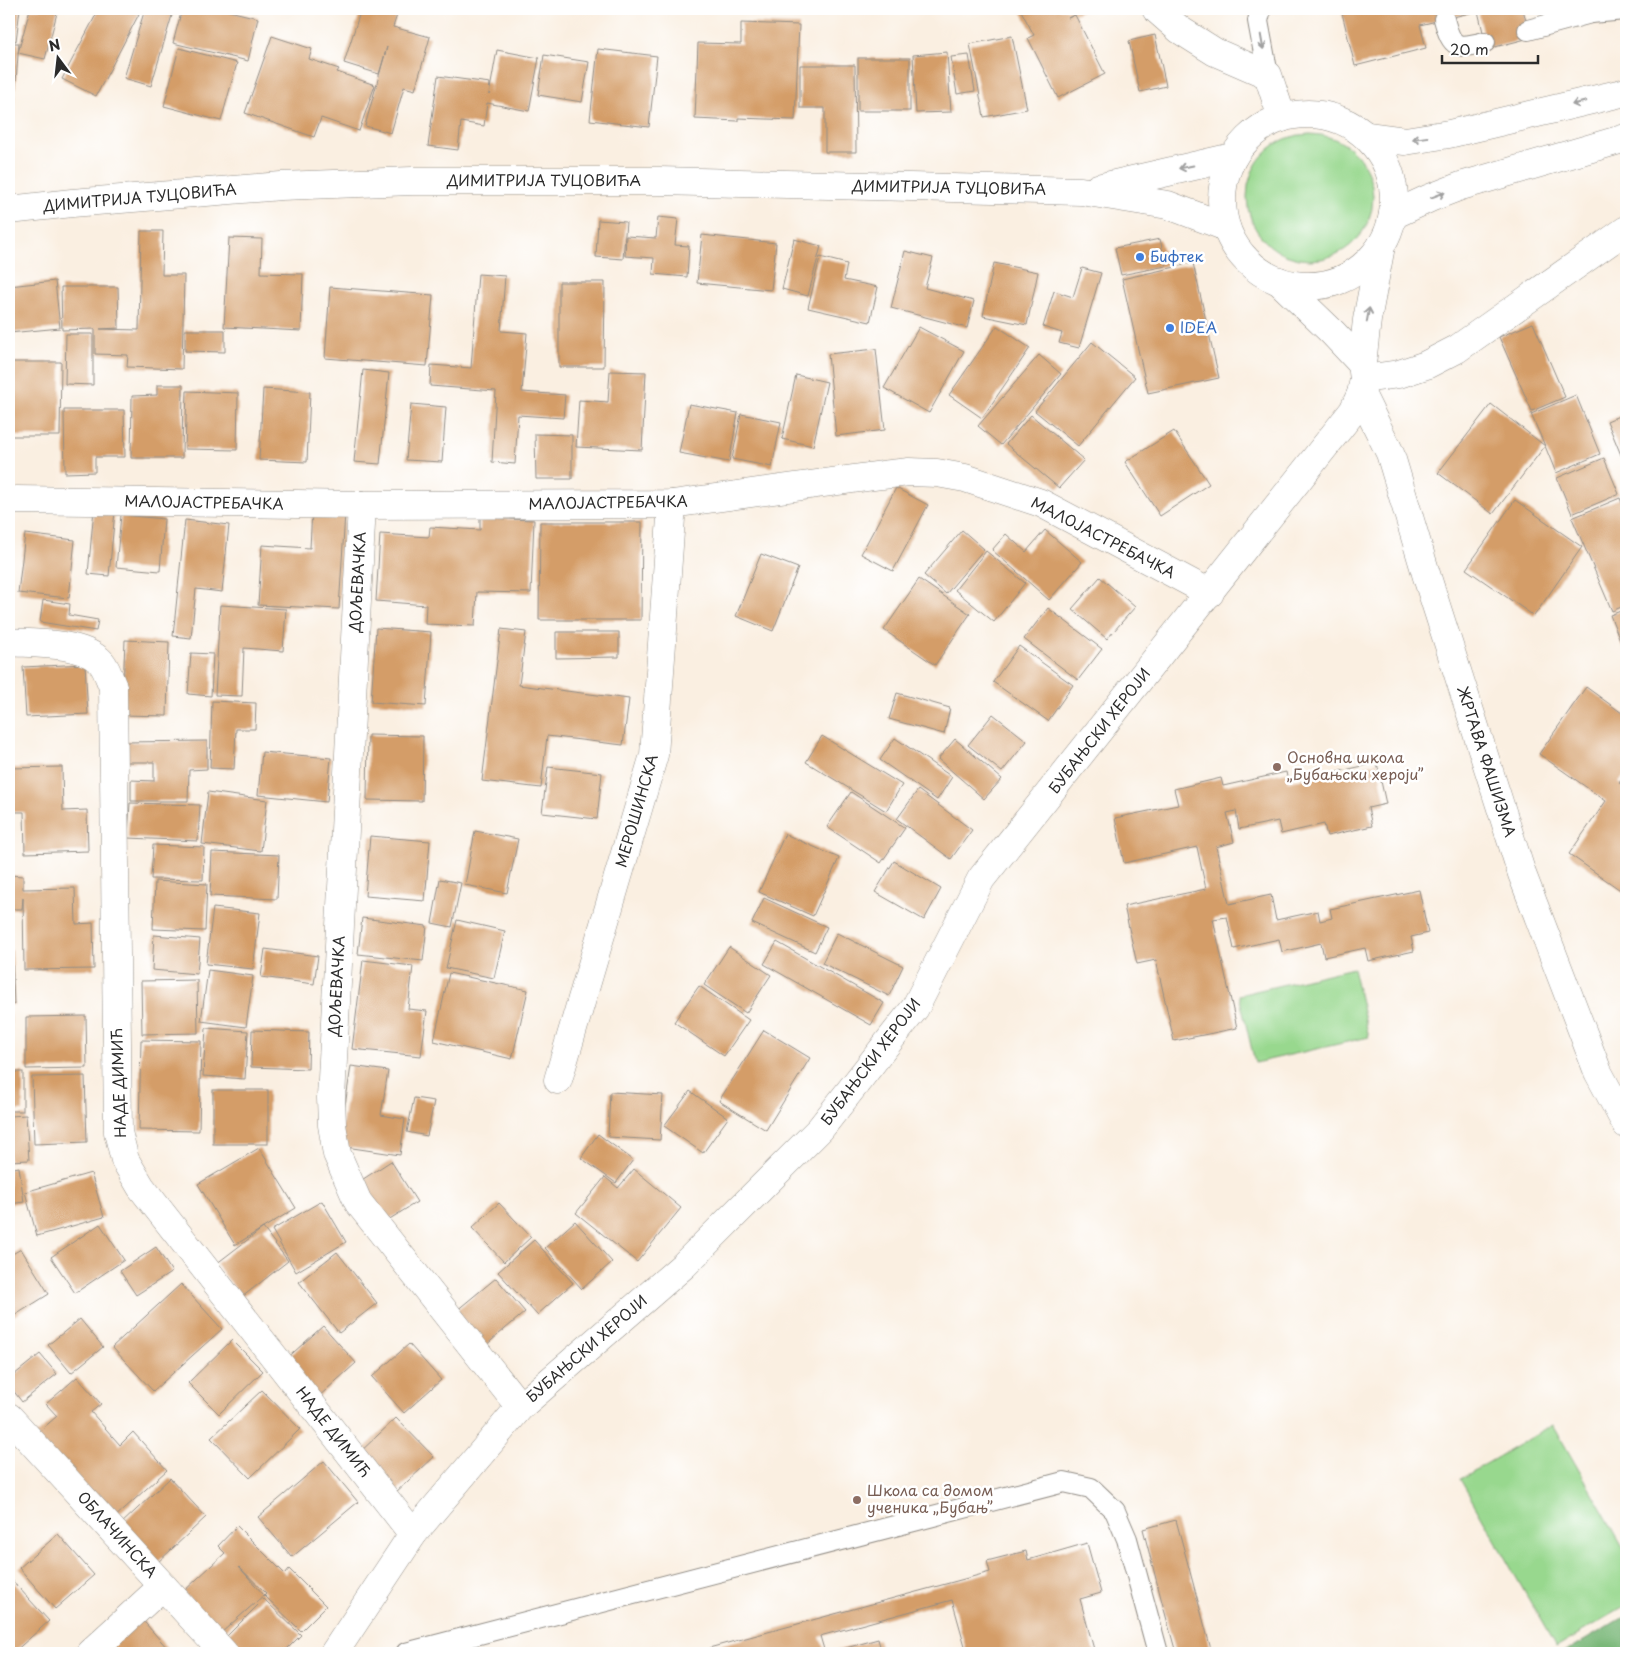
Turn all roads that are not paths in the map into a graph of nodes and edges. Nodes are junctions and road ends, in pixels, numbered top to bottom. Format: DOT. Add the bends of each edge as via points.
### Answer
graph roads {
  1 [pos="1156,9"];
  2 [pos="1261,9"];
  3 [pos="1626,10"];
  4 [pos="1586,11"];
  5 [pos="1444,19"];
  6 [pos="1528,30"];
  7 [pos="1485,42"];
  8 [pos="1268,75"];
  9 [pos="1626,92"];
  10 [pos="1282,118"];
  11 [pos="1367,136"];
  12 [pos="1626,138"];
  13 [pos="1234,157"];
  14 [pos="1081,191"];
  15 [pos="9,210"];
  16 [pos="1393,215"];
  17 [pos="1226,227"];
  18 [pos="1626,230"];
  19 [pos="1381,246"];
  20 [pos="1279,281"];
  21 [pos="1362,379"];
  22 [pos="9,502"];
  23 [pos="672,504"];
  24 [pos="362,505"];
  25 [pos="1210,593"];
  26 [pos="9,642"];
  27 [pos="558,1080"];
  28 [pos="1626,1124"];
  29 [pos="520,1407"];
  30 [pos="9,1417"];
  31 [pos="413,1534"];
  32 [pos="164,1586"];
  33 [pos="429,1650"];
  34 [pos="337,1652"];
  35 [pos="90,1653"];
  36 [pos="224,1653"];
  37 [pos="406,1653"];
  38 [pos="1158,1653"];
  1 -- 8 [label="street" via="1180,30 1215,52"];
  2 -- 8 [label="lane, one-way" via="1258,21"];
  3 -- 4 [label="lane"];
  4 -- 6 [label="lane"];
  5 -- 7 [label="lane" via="1449,35 1459,46"];
  8 -- 10 [label="street"];
  9 -- 11 [label="street, one-way" via="1449,134 1405,141"];
  10 -- 11 [label="street" via="1306,114 1330,116"];
  10 -- 13 [label="street" via="1254,133"];
  11 -- 16 [label="street" via="1391,174 1395,195"];
  16 -- 12 [label="street, one-way" via="1461,186"];
  13 -- 14 [label="street, ДИМИТРИЈА ТУЦОВИЋА, one-way"];
  13 -- 17 [label="street" via="1222,191"];
  14 -- 15 [label="street, ДИМИТРИЈА ТУЦОВИЋА" via="659,181 412,181 281,186"];
  14 -- 17 [label="street, ДИМИТРИЈА ТУЦОВИЋА" via="1168,205"];
  16 -- 19 [label="street"];
  17 -- 20 [label="street" via="1246,260 1261,273"];
  18 -- 21 [label="street" via="1457,350 1399,374"];
  19 -- 20 [label="street" via="1366,264 1340,280 1325,285 1302,286"];
  21 -- 19 [label="street, one-way" via="1367,320"];
  20 -- 21 [label="street, ЖРТАВА ФАШИЗМА" via="1333,333"];
  21 -- 25 [label="street, БУБАЊСКИ ХЕРОЈИ" via="1353,411"];
  21 -- 28 [label="street, ЖРТАВА ФАШИЗМА" via="1390,453 1522,874 1598,1072"];
  22 -- 24 [label="street, МАЛОЈАСТРЕБАЧКА"];
  23 -- 24 [label="street, МАЛОЈАСТРЕБАЧКА"];
  23 -- 25 [label="street, МАЛОЈАСТРЕБАЧКА" via="882,475 937,473 965,478 1041,503"];
  23 -- 27 [label="street, МЕРОШИНСКА" via="654,756"];
  24 -- 29 [label="street, ДОЉЕВАЧКА" via="331,1098 337,1154 358,1202"];
  25 -- 29 [label="street, БУБАЊСКИ ХЕРОЈИ" via="981,879 915,1008 820,1129 684,1265"];
  26 -- 31 [label="street, НАДЕ ДИМИЋ" via="72,647 86,652 99,660 113,687 118,1132 125,1160 141,1187"];
  29 -- 31 [label="street, БУБАЊСКИ ХЕРОЈИ"];
  30 -- 32 [label="street, ОБЛАЧИНСКА"];
  31 -- 34 [label="street, БУБАЊСКИ ХЕРОЈИ"];
  32 -- 35 [label="street"];
  32 -- 36 [label="street, ОБЛАЧИНСКА"];
  33 -- 37 [label="lane"];
  33 -- 38 [label="lane" via="1064,1482 1091,1488 1115,1511"];
}
